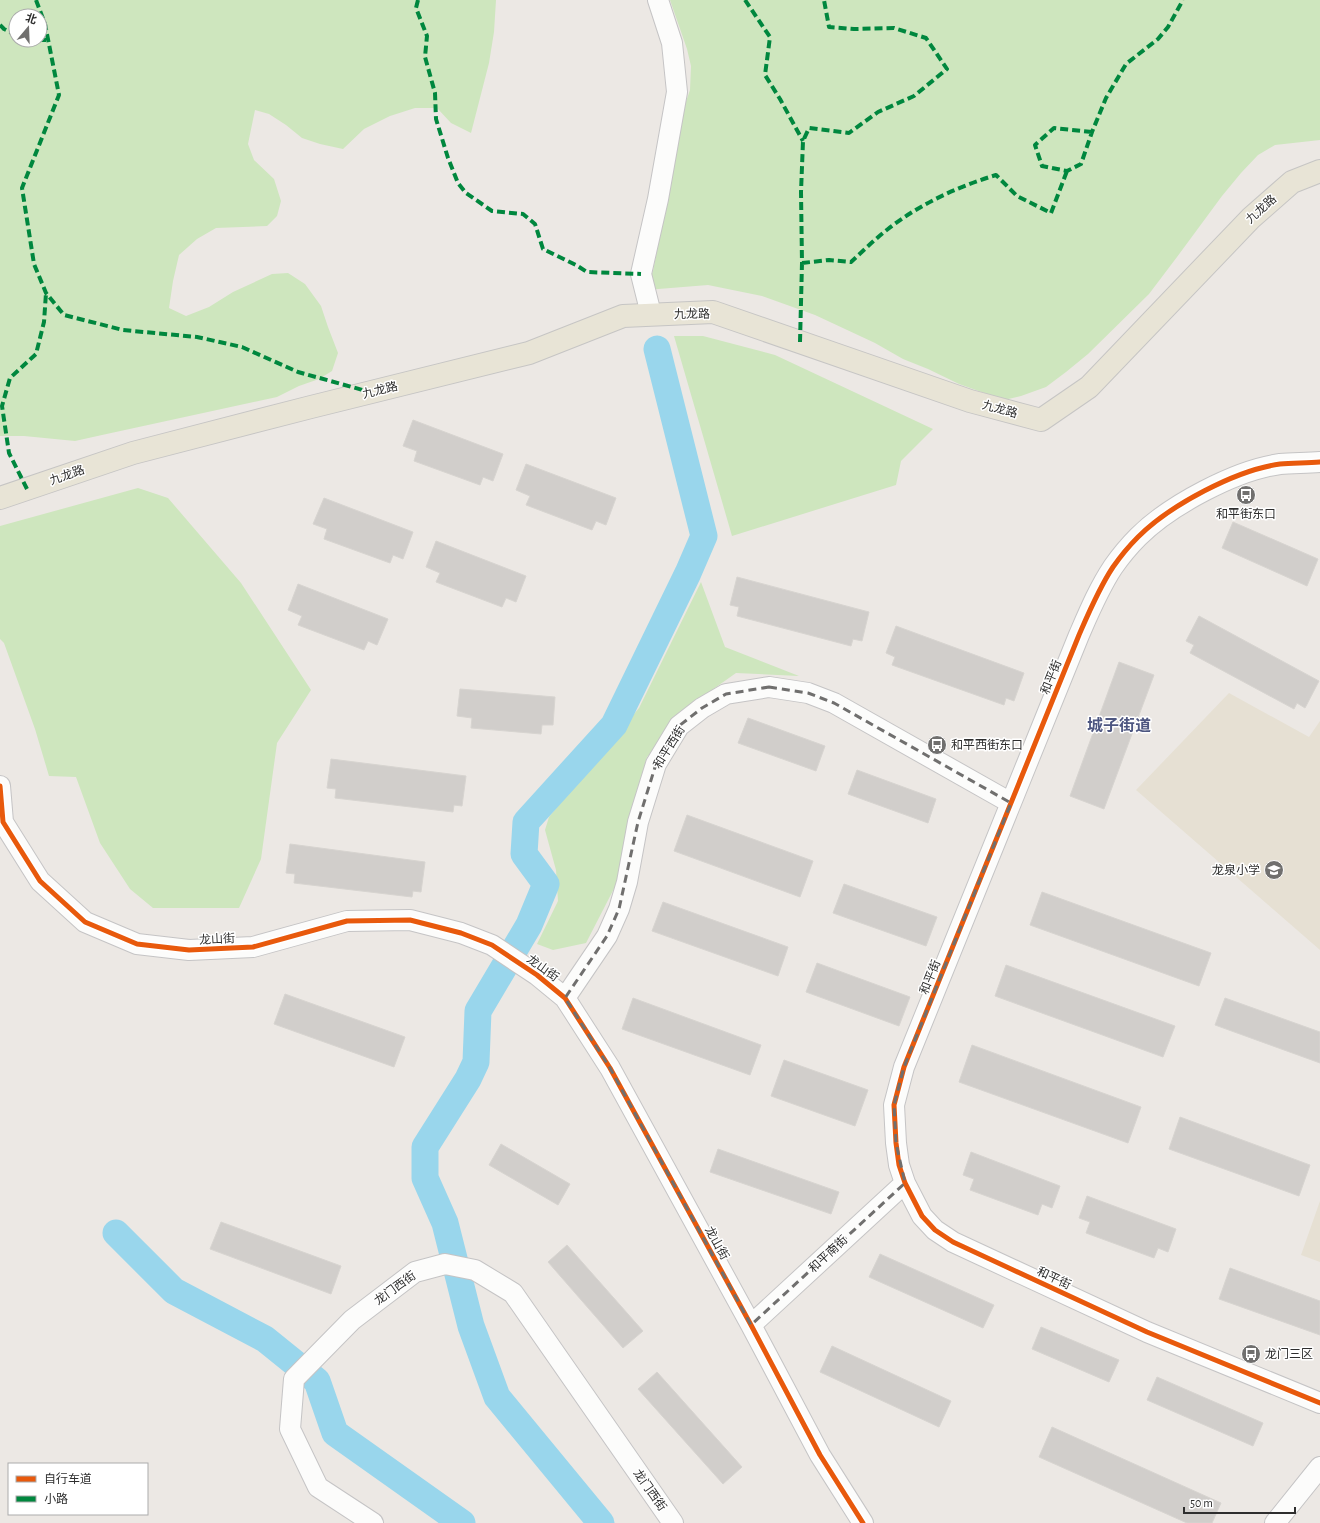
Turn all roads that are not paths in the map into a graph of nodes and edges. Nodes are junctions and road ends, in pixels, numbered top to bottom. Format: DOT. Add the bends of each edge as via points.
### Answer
graph roads {
  1 [pos="658,0"];
  2 [pos="1320,171"];
  3 [pos="651,314"];
  4 [pos="1320,462"];
  5 [pos="0,498"];
  6 [pos="0,786"];
  7 [pos="1011,803"];
  8 [pos="565,998"];
  9 [pos="905,1183"];
  10 [pos="751,1325"];
  11 [pos="1320,1403"];
  12 [pos="1320,1466"];
  13 [pos="373,1523"];
  14 [pos="673,1523"];
  15 [pos="863,1523"];
  16 [pos="1275,1523"];
  1 -- 3 [label="street" via="672,43 677,92 642,274"];
  2 -- 3 [label="main road, 九龙路" via="1292,182 1251,218 1089,387 1041,420 970,401 713,312"];
  3 -- 5 [label="main road, 九龙路" via="623,316 529,353 133,453"];
  4 -- 7 [label="street, 和平街" via="1280,464 1241,475 1189,500 1138,537 1113,567 1095,598"];
  6 -- 8 [label="street, 龙山街" via="3,822 40,881 85,922 137,944 189,950 253,947 347,921 410,920 461,932 492,946 537,975"];
  7 -- 8 [label="street, 和平西街" via="834,703 808,693 769,687 726,694 679,726 656,764 638,822 619,910 607,936"];
  7 -- 9 [label="street, 和平街" via="904,1067 894,1105 899,1165"];
  8 -- 10 [label="street, 龙山街" via="606,1062"];
  9 -- 10 [label="street, 和平南街"];
  9 -- 11 [label="street, 和平街" via="922,1216 935,1230 953,1242 1148,1332"];
  10 -- 15 [label="street, 龙山街" via="820,1455"];
  12 -- 16 [label="street"];
  13 -- 14 [label="street, 龙门西街" via="318,1487 290,1429 294,1379 352,1320 415,1272 445,1264 475,1270 513,1292"];
}
